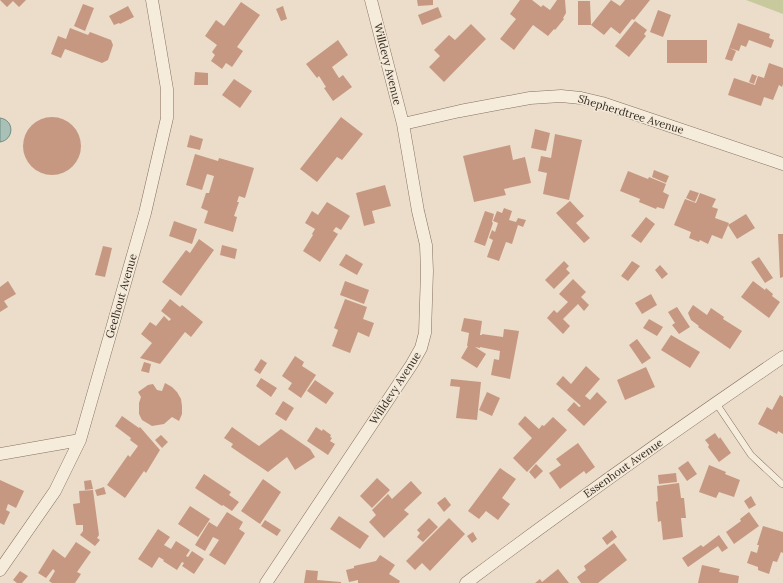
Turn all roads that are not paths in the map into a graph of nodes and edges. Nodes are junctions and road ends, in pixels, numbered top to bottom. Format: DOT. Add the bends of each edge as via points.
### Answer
graph roads {
  1 [pos="152,0"];
  2 [pos="371,0"];
  3 [pos="404,124"];
  4 [pos="783,164"];
  5 [pos="783,357"];
  6 [pos="716,403"];
  7 [pos="80,440"];
  8 [pos="0,454"];
  9 [pos="782,484"];
  10 [pos="0,570"];
  11 [pos="266,583"];
  12 [pos="466,583"];
  1 -- 7 [label="street, Geelhout Avenue" via="167,89 167,118 145,213"];
  2 -- 3 [label="street, Willdevy Avenue"];
  3 -- 4 [label="street, Shepherdtree Avenue" via="530,98 567,96 602,103"];
  3 -- 11 [label="street, Willdevy Avenue" via="426,245 425,333 412,364"];
  5 -- 6 [label="street, Essenhout Avenue"];
  6 -- 9 [label="lane" via="751,455"];
  6 -- 12 [label="street, Essenhout Avenue" via="525,538"];
  7 -- 8 [label="street"];
  7 -- 10 [label="street, Geelhout Avenue" via="55,491"];
}
